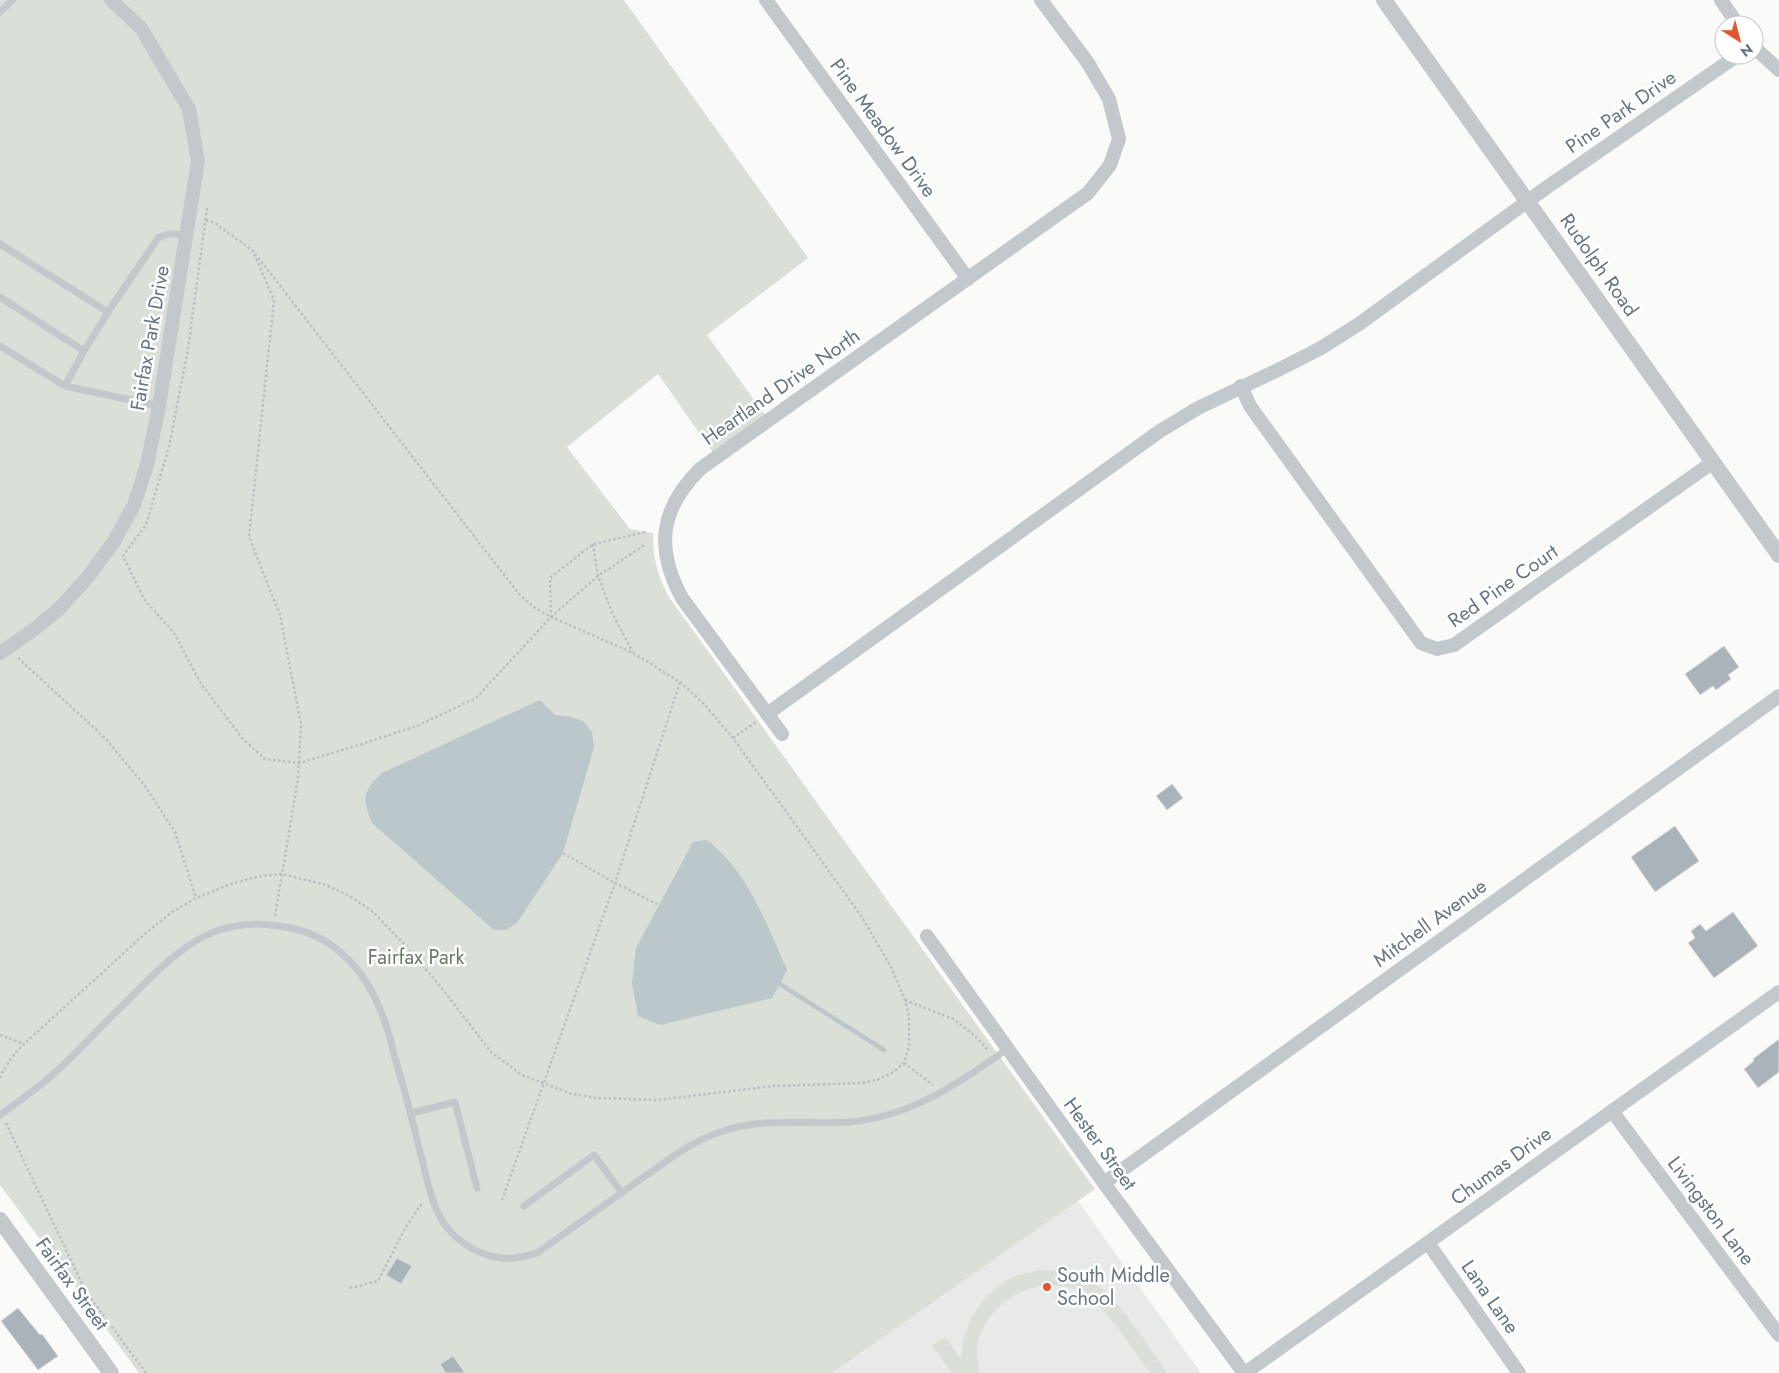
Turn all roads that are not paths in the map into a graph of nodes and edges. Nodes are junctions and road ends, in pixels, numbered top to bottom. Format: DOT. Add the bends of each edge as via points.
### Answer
graph roads {
  1 [pos="13,0"];
  2 [pos="111,0"];
  3 [pos="766,0"];
  4 [pos="1041,0"];
  5 [pos="1384,0"];
  6 [pos="1721,0"];
  7 [pos="0,12"];
  8 [pos="1731,15"];
  9 [pos="1764,56"];
  10 [pos="1724,65"];
  11 [pos="1779,70"];
  12 [pos="1527,202"];
  13 [pos="187,235"];
  14 [pos="0,244"];
  15 [pos="968,279"];
  16 [pos="0,297"];
  17 [pos="108,312"];
  18 [pos="0,346"];
  19 [pos="84,351"];
  20 [pos="65,386"];
  21 [pos="1241,386"];
  22 [pos="159,406"];
  23 [pos="1713,462"];
  24 [pos="1779,555"];
  25 [pos="0,653"];
  26 [pos="1779,696"];
  27 [pos="767,714"];
  28 [pos="782,734"];
  29 [pos="927,936"];
  30 [pos="1779,992"];
  31 [pos="1007,1048"];
  32 [pos="1612,1111"];
  33 [pos="410,1113"];
  34 [pos="1,1115"];
  35 [pos="1104,1182"];
  36 [pos="477,1188"];
  37 [pos="622,1193"];
  38 [pos="524,1206"];
  39 [pos="0,1220"];
  40 [pos="1428,1244"];
  41 [pos="1779,1335"];
  42 [pos="111,1373"];
  43 [pos="1245,1373"];
  44 [pos="1520,1373"];
  1 -- 7 [label="lane"];
  2 -- 13 [label="street, Fairfax Park Drive" via="142,28 189,109 198,161"];
  3 -- 15 [label="street, Pine Meadow Drive"];
  4 -- 15 [label="street, Heartland Drive North" via="1088,63 1109,99 1119,139 1110,165 1088,193"];
  5 -- 12 [label="street, Rudolph Road"];
  6 -- 8 [label="street"];
  9 -- 11 [label="street"];
  10 -- 12 [label="street, Pine Park Drive"];
  12 -- 21 [label="street, Pine Park Drive" via="1359,324 1321,348"];
  12 -- 23 [label="street, Rudolph Road"];
  13 -- 17 [label="lane" via="170,233 158,238"];
  13 -- 22 [label="street, Fairfax Park Drive"];
  14 -- 17 [label="lane"];
  15 -- 27 [label="street, Heartland Drive North" via="700,469 674,501 665,537 672,579 682,598"];
  16 -- 19 [label="lane"];
  17 -- 19 [label="lane"];
  18 -- 20 [label="lane"];
  19 -- 20 [label="lane"];
  20 -- 22 [label="lane"];
  21 -- 23 [label="street, Red Pine Court" via="1250,406 1421,643 1437,649 1454,645"];
  21 -- 27 [label="street, Pine Park Drive" via="1160,431"];
  22 -- 25 [label="street, Fairfax Park Drive" via="147,465 134,505 113,544 59,609"];
  23 -- 24 [label="street, Rudolph Road"];
  26 -- 35 [label="street, Mitchell Avenue"];
  27 -- 28 [label="street, Heartland Drive North"];
  29 -- 31 [label="street, Hester Street"];
  30 -- 32 [label="street, Chumas Drive"];
  31 -- 35 [label="street, Hester Street"];
  31 -- 37 [label="lane" via="941,1092 896,1113 847,1122 750,1124 720,1131 690,1145"];
  32 -- 40 [label="street, Chumas Drive"];
  32 -- 41 [label="street, Livingston Lane"];
  33 -- 34 [label="lane" via="383,1015 361,974 345,955 326,941 274,924 244,925 215,931 189,945 163,966 44,1082"];
  33 -- 36 [label="lane" via="455,1102"];
  33 -- 37 [label="lane" via="430,1191 443,1222 455,1236 482,1254 519,1258 537,1253"];
  35 -- 43 [label="street, Hester Street"];
  37 -- 38 [label="lane" via="594,1156"];
  39 -- 42 [label="street, Fairfax Street"];
  40 -- 43 [label="street, Chumas Drive"];
  40 -- 44 [label="street, Lana Lane"];
}
